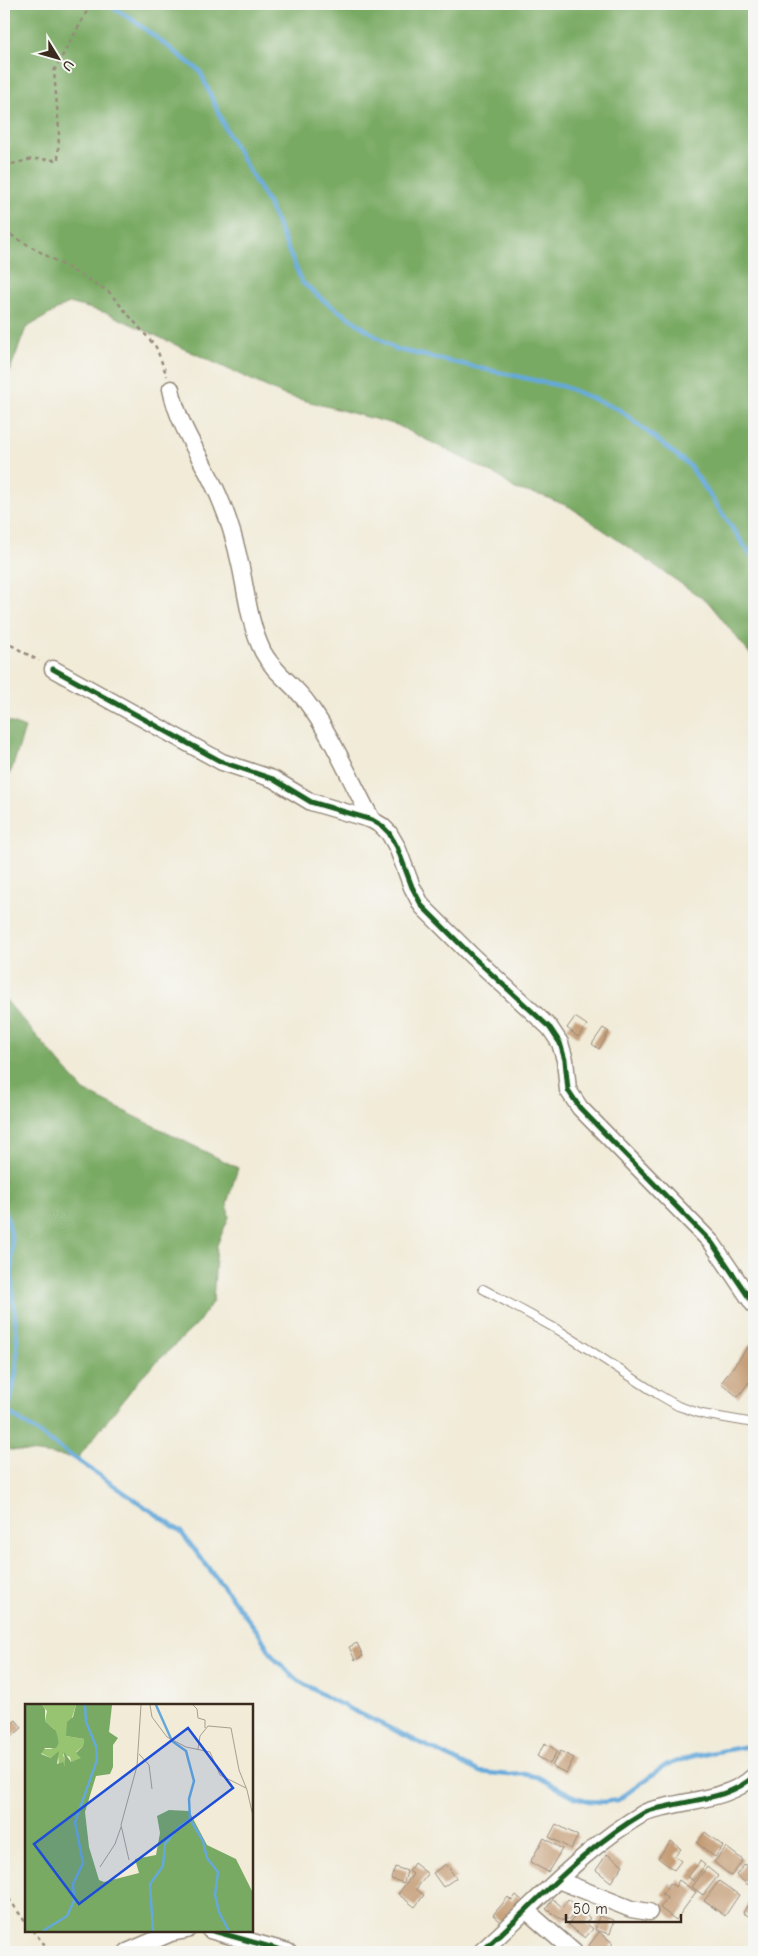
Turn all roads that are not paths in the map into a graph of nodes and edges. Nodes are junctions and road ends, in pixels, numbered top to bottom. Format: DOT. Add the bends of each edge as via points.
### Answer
graph roads {
  1 [pos="171,389"];
  2 [pos="53,669"];
  3 [pos="372,820"];
  4 [pos="483,1289"];
  5 [pos="754,1305"];
  6 [pos="754,1423"];
  7 [pos="754,1776"];
  8 [pos="558,1880"];
  9 [pos="527,1911"];
  10 [pos="649,1912"];
  11 [pos="182,1931"];
  12 [pos="214,1931"];
  13 [pos="127,1952"];
  14 [pos="288,1952"];
  15 [pos="481,1952"];
  16 [pos="574,1952"];
  1 -- 3 [label="street" via="178,417 202,460 234,535 248,612 264,652 281,676 308,704"];
  2 -- 3 [label="street" via="222,762 273,780 312,802"];
  3 -- 5 [label="street" via="389,833 422,906 550,1028 560,1043 565,1060 568,1090 580,1108 712,1243"];
  4 -- 6 [label="lane" via="560,1331 678,1406 702,1414"];
  7 -- 8 [label="street" via="741,1787 726,1793 646,1812 622,1827"];
  8 -- 9 [label="street"];
  8 -- 10 [label="street" via="631,1909"];
  9 -- 15 [label="street"];
  9 -- 16 [label="street"];
  11 -- 13 [label="street"];
  12 -- 14 [label="street"];
}
